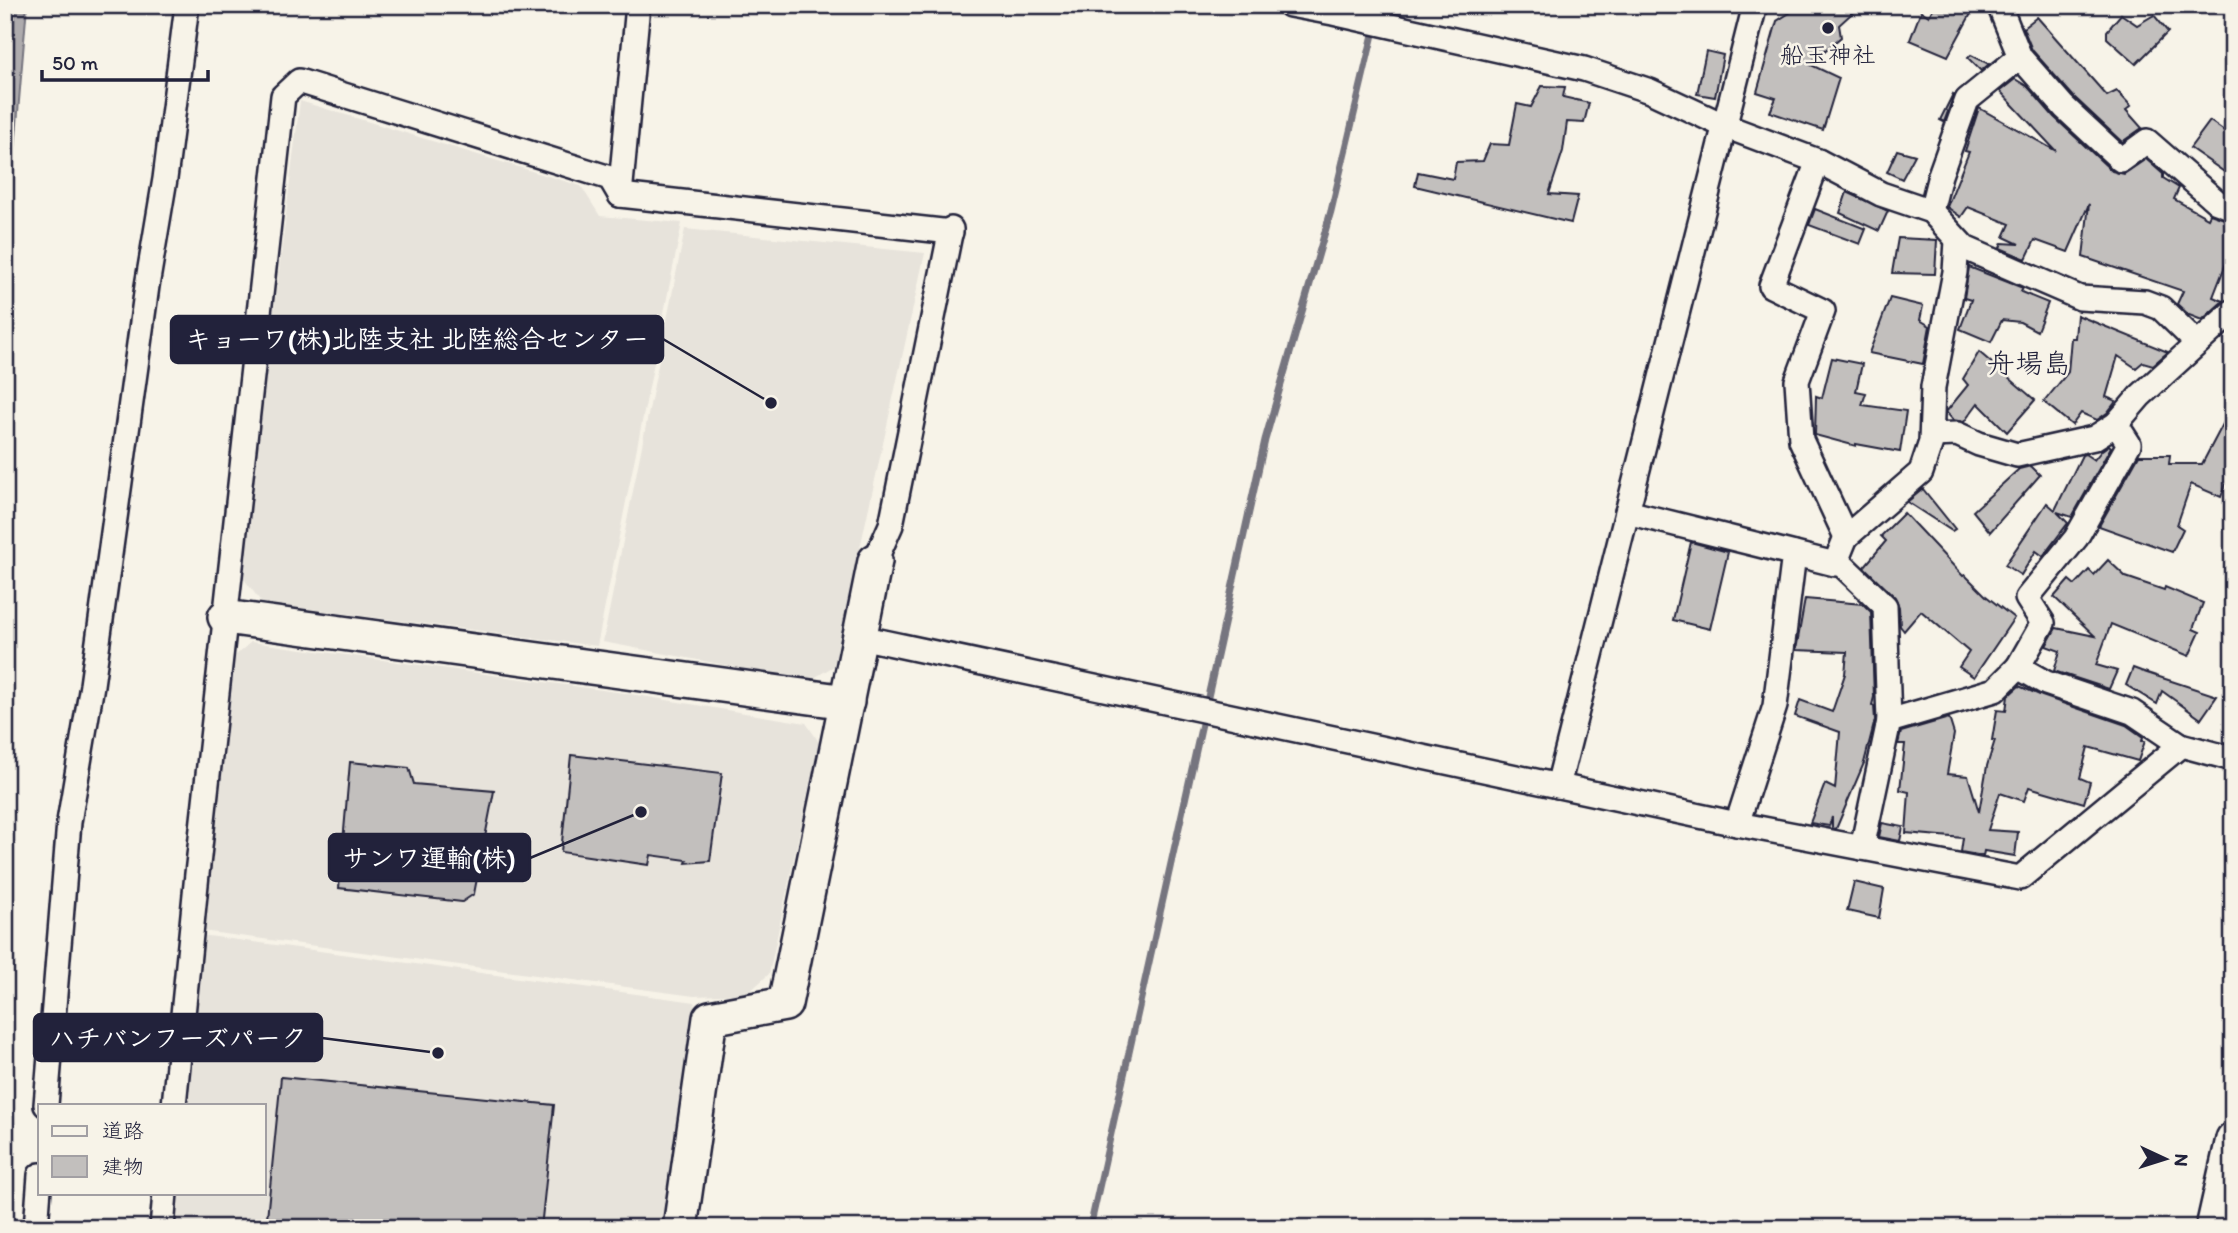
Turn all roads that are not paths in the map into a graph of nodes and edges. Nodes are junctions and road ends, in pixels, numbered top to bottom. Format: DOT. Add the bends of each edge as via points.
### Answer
graph roads {
  1 [pos="187,5"];
  2 [pos="638,5"];
  3 [pos="1290,5"];
  4 [pos="1755,5"];
  5 [pos="1999,5"];
  6 [pos="2020,57"];
  7 [pos="1726,126"];
  8 [pos="1818,161"];
  9 [pos="620,195"];
  10 [pos="2233,208"];
  11 [pos="1931,211"];
  12 [pos="1957,242"];
  13 [pos="2233,311"];
  14 [pos="2197,343"];
  15 [pos="2116,424"];
  16 [pos="1931,435"];
  17 [pos="1627,512"];
  18 [pos="1846,537"];
  19 [pos="1794,554"];
  20 [pos="1837,560"];
  21 [pos="875,561"];
  22 [pos="225,617"];
  23 [pos="860,637"];
  24 [pos="2018,667"];
  25 [pos="847,702"];
  26 [pos="1889,721"];
  27 [pos="2180,745"];
  28 [pos="2233,759"];
  29 [pos="1558,786"];
  30 [pos="1737,824"];
  31 [pos="1862,848"];
  32 [pos="46,1104"];
  33 [pos="174,1104"];
  34 [pos="2233,1139"];
  35 [pos="39,1194"];
  36 [pos="165,1194"];
  37 [pos="36,1228"];
  38 [pos="162,1228"];
  39 [pos="680,1228"];
  40 [pos="2214,1228"];
  1 -- 32 [label="street" via="69,822"];
  2 -- 9 [label="street"];
  3 -- 7 [label="street" via="1584,69 1650,91"];
  4 -- 7 [label="street"];
  5 -- 6 [label="street"];
  6 -- 10 [label="street" via="2064,107 2121,160 2147,141 2217,202"];
  6 -- 11 [label="street" via="1967,100"];
  7 -- 8 [label="street"];
  7 -- 17 [label="street"];
  8 -- 11 [label="street" via="1881,194"];
  8 -- 18 [label="street" via="1771,286 1823,311 1797,381 1801,440"];
  9 -- 21 [label="street" via="951,230 891,525"];
  9 -- 22 [label="street" via="610,178 299,81 283,96"];
  11 -- 12 [label="street"];
  12 -- 14 [label="street" via="2080,298 2145,302 2161,308"];
  12 -- 16 [label="street" via="1933,387"];
  13 -- 14 [label="street"];
  14 -- 15 [label="street"];
  15 -- 16 [label="street" via="2094,438 2017,455 1957,434"];
  15 -- 24 [label="street" via="2129,444 2076,538 2027,598 2043,623"];
  16 -- 18 [label="street" via="1921,472"];
  17 -- 19 [label="street"];
  17 -- 29 [label="street"];
  18 -- 20 [label="street"];
  19 -- 20 [label="street" via="1835,564"];
  19 -- 30 [label="street" via="1775,706"];
  20 -- 26 [label="street" via="1885,606"];
  21 -- 23 [label="street"];
  22 -- 25 [label="street"];
  22 -- 33 [label="street"];
  23 -- 25 [label="street"];
  23 -- 29 [label="street"];
  24 -- 26 [label="street" via="1995,690"];
  24 -- 27 [label="street" via="2046,683 2132,712"];
  25 -- 39 [label="street" via="785,1003 710,1018"];
  26 -- 31 [label="street"];
  27 -- 28 [label="street"];
  27 -- 31 [label="street" via="2020,878"];
  29 -- 30 [label="street"];
  30 -- 31 [label="street"];
  34 -- 40 [label="street"];
  35 -- 37 [label="street"];
  36 -- 38 [label="street"];
}
